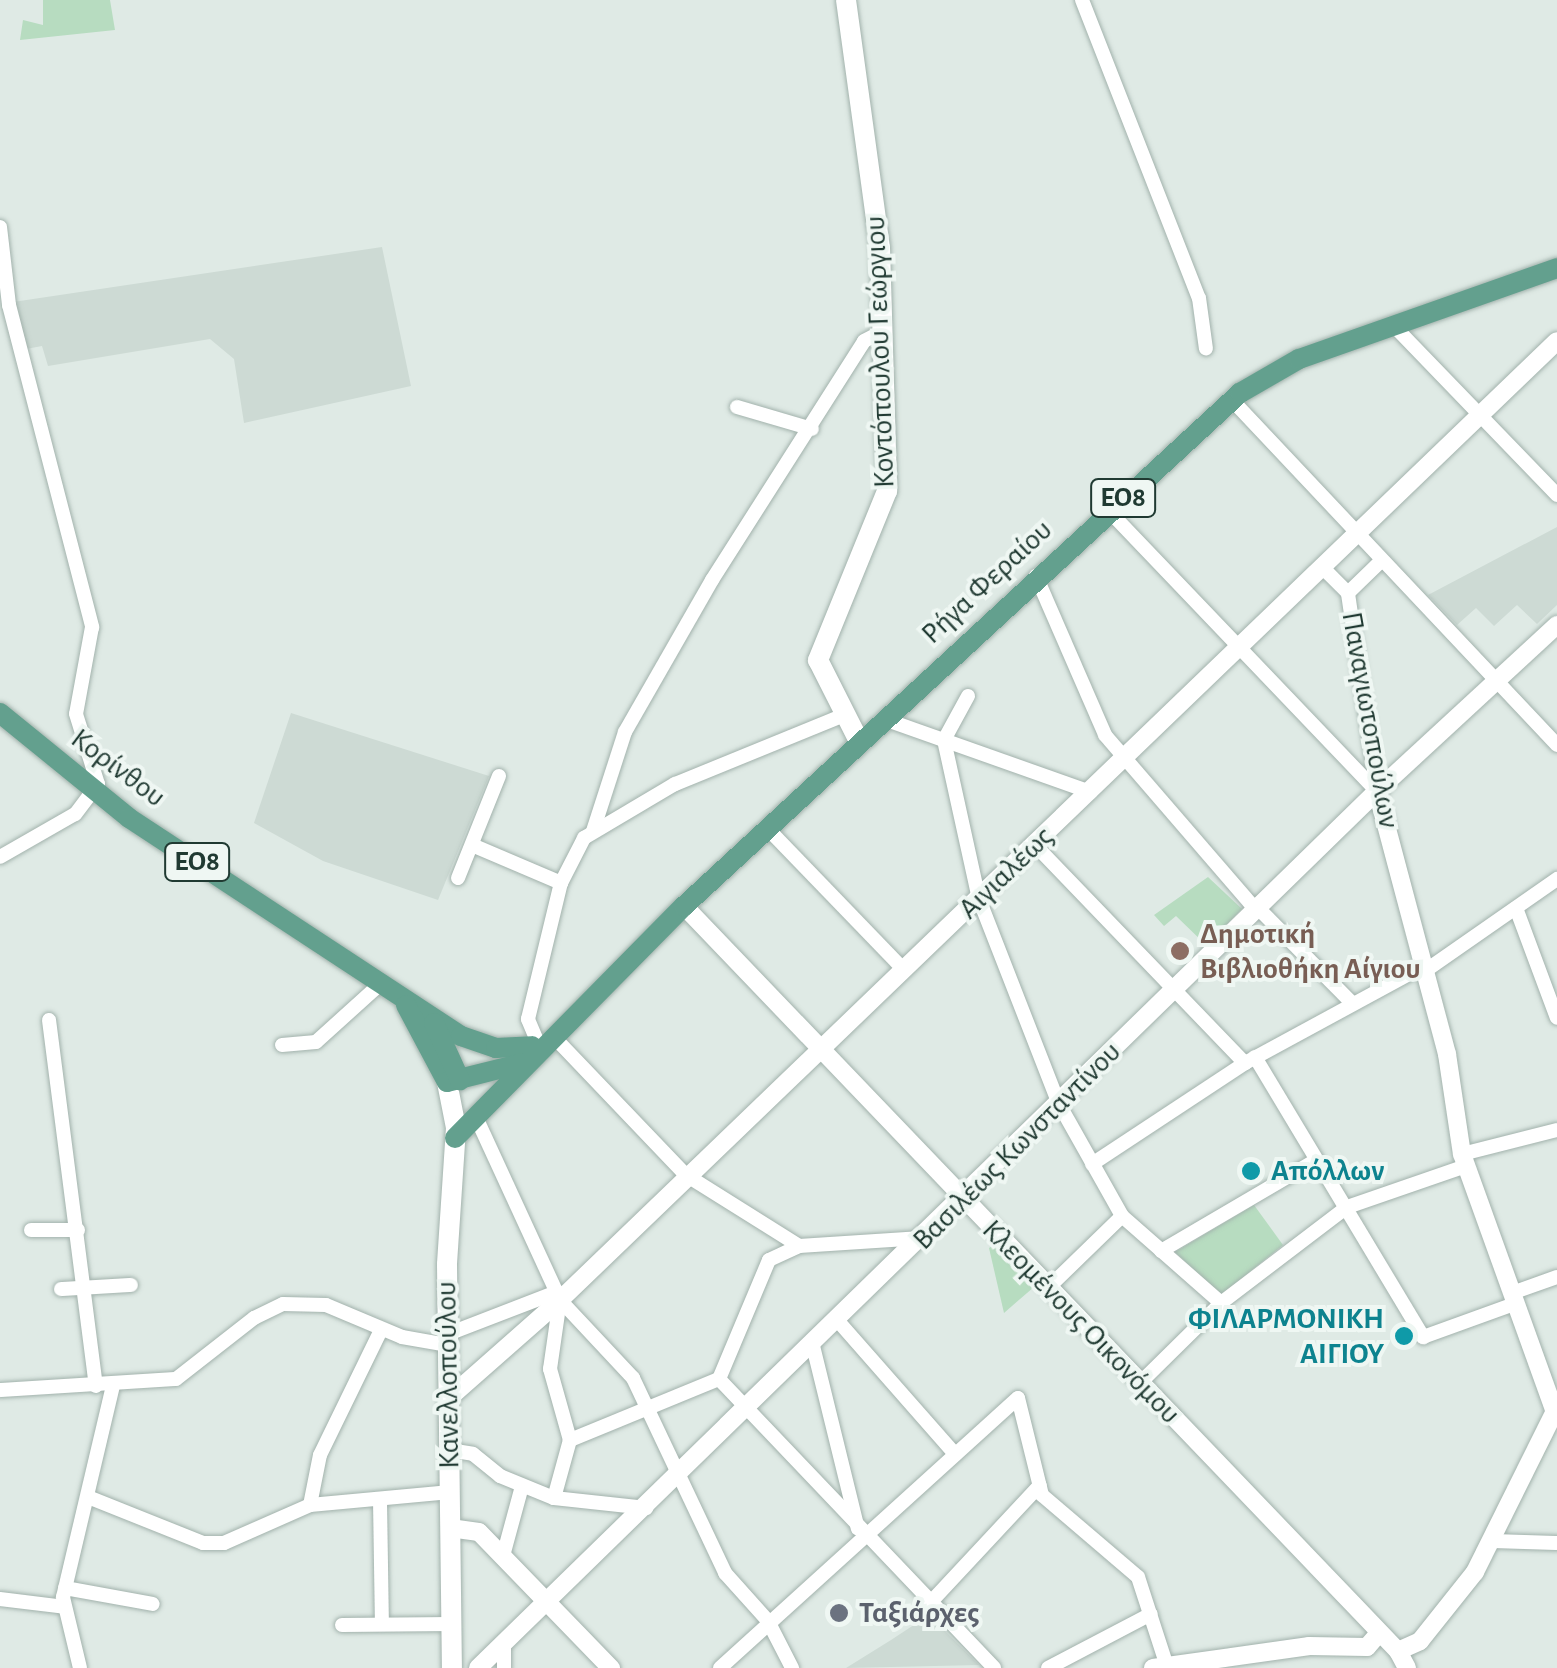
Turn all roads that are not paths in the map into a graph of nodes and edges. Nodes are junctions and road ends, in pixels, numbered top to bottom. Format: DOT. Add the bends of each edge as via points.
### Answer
graph roads {
  1 [pos="846,0"];
  2 [pos="1082,0"];
  3 [pos="0,227"];
  4 [pos="1557,268"];
  5 [pos="3,292"];
  6 [pos="1394,326"];
  7 [pos="880,333"];
  8 [pos="1557,341"];
  9 [pos="1206,349"];
  10 [pos="1232,400"];
  11 [pos="737,407"];
  12 [pos="1480,416"];
  13 [pos="812,429"];
  14 [pos="1557,495"];
  15 [pos="1108,511"];
  16 [pos="1357,534"];
  17 [pos="1382,560"];
  18 [pos="1322,567"];
  19 [pos="1036,576"];
  20 [pos="1348,593"];
  21 [pos="1557,625"];
  22 [pos="1239,647"];
  23 [pos="1495,680"];
  24 [pos="968,696"];
  25 [pos="0,713"];
  26 [pos="844,715"];
  27 [pos="884,718"];
  28 [pos="944,740"];
  29 [pos="859,741"];
  30 [pos="1557,745"];
  31 [pos="1125,757"];
  32 [pos="500,776"];
  33 [pos="1378,791"];
  34 [pos="1090,792"];
  35 [pos="96,793"];
  36 [pos="767,828"];
  37 [pos="593,831"];
  38 [pos="472,845"];
  39 [pos="1035,845"];
  40 [pos="0,857"];
  41 [pos="458,878"];
  42 [pos="1557,879"];
  43 [pos="562,882"];
  44 [pos="979,899"];
  45 [pos="684,906"];
  46 [pos="1516,908"];
  47 [pos="1257,909"];
  48 [pos="1425,968"];
  49 [pos="904,970"];
  50 [pos="379,985"];
  51 [pos="1175,990"];
  52 [pos="402,999"];
  53 [pos="1350,1000"];
  54 [pos="428,1013"];
  55 [pos="1557,1018"];
  56 [pos="49,1020"];
  57 [pos="282,1044"];
  58 [pos="539,1046"];
  59 [pos="820,1049"];
  60 [pos="1250,1060"];
  61 [pos="452,1075"];
  62 [pos="1059,1104"];
  63 [pos="475,1115"];
  64 [pos="1557,1130"];
  65 [pos="455,1133"];
  66 [pos="1316,1160"];
  67 [pos="1464,1160"];
  68 [pos="1092,1164"];
  69 [pos="686,1175"];
  70 [pos="963,1198"];
  71 [pos="1346,1207"];
  72 [pos="1122,1216"];
  73 [pos="30,1230"];
  74 [pos="78,1230"];
  75 [pos="923,1238"];
  76 [pos="800,1246"];
  77 [pos="1161,1252"];
  78 [pos="1557,1277"];
  79 [pos="131,1285"];
  80 [pos="87,1288"];
  81 [pos="1048,1288"];
  82 [pos="61,1289"];
  83 [pos="558,1296"];
  84 [pos="1513,1299"];
  85 [pos="1221,1303"];
  86 [pos="838,1321"];
  87 [pos="382,1330"];
  88 [pos="448,1339"];
  89 [pos="813,1346"];
  90 [pos="719,1379"];
  91 [pos="1140,1384"];
  92 [pos="113,1385"];
  93 [pos="96,1386"];
  94 [pos="0,1390"];
  95 [pos="448,1398"];
  96 [pos="650,1408"];
  97 [pos="1556,1410"];
  98 [pos="746,1411"];
  99 [pos="570,1440"];
  100 [pos="449,1450"];
  101 [pos="955,1454"];
  102 [pos="680,1476"];
  103 [pos="1040,1485"];
  104 [pos="522,1486"];
  105 [pos="450,1492"];
  106 [pos="88,1497"];
  107 [pos="554,1498"];
  108 [pos="380,1501"];
  109 [pos="310,1506"];
  110 [pos="647,1508"];
  111 [pos="450,1528"];
  112 [pos="860,1532"];
  113 [pos="1492,1541"];
  114 [pos="1557,1543"];
  115 [pos="503,1556"];
  116 [pos="66,1588"];
  117 [pos="0,1599"];
  118 [pos="930,1603"];
  119 [pos="153,1604"];
  120 [pos="549,1604"];
  121 [pos="65,1606"];
  122 [pos="1152,1617"];
  123 [pos="768,1621"];
  124 [pos="382,1624"];
  125 [pos="452,1624"];
  126 [pos="342,1625"];
  127 [pos="1379,1633"];
  128 [pos="504,1645"];
  129 [pos="1398,1650"];
  130 [pos="1280,1659"];
  131 [pos="1162,1666"];
  132 [pos="80,1668"];
  133 [pos="452,1668"];
  134 [pos="478,1668"];
  135 [pos="504,1668"];
  136 [pos="611,1668"];
  137 [pos="720,1668"];
  138 [pos="792,1668"];
  139 [pos="994,1668"];
  140 [pos="1048,1668"];
  141 [pos="1407,1668"];
  1 -- 7 [label="main road, Κοντόπουλου Γεώργιου" via="871,156"];
  2 -- 9 [label="street" via="1199,298"];
  3 -- 5 [label="street"];
  4 -- 6 [label="main road, Ρήγα Φεραίου / ΕΟ8"];
  5 -- 35 [label="street" via="92,626 76,706 95,766"];
  6 -- 10 [label="main road, Ρήγα Φεραίου / ΕΟ8" via="1299,359"];
  6 -- 12 [label="street"];
  7 -- 13 [label="street" via="864,342"];
  7 -- 26 [label="main road, Κοντόπουλου Γεώργιου" via="886,501 818,660"];
  8 -- 12 [label="street, Αιγιαλέως"];
  10 -- 15 [label="main road, Ρήγα Φεραίου / ΕΟ8"];
  10 -- 16 [label="street"];
  11 -- 13 [label="street"];
  12 -- 14 [label="street"];
  12 -- 16 [label="street, Αιγιαλέως"];
  13 -- 37 [label="street" via="730,549 624,732"];
  15 -- 19 [label="main road, Ρήγα Φεραίου / ΕΟ8"];
  15 -- 22 [label="street"];
  16 -- 17 [label="street"];
  16 -- 18 [label="street, Αιγιαλέως"];
  17 -- 20 [label="street, Παναγιωτοπούλων"];
  17 -- 23 [label="street"];
  18 -- 20 [label="street"];
  18 -- 22 [label="street, Αιγιαλέως"];
  19 -- 27 [label="main road, Ρήγα Φεραίου / ΕΟ8"];
  19 -- 31 [label="street" via="1098,722"];
  20 -- 33 [label="street, Παναγιωτοπούλων"];
  21 -- 23 [label="street, Βασιλέως Κωνσταντίνου"];
  22 -- 31 [label="street, Αιγιαλέως"];
  22 -- 33 [label="street"];
  23 -- 30 [label="street"];
  23 -- 33 [label="street, Βασιλέως Κωνσταντίνου"];
  24 -- 28 [label="street"];
  25 -- 35 [label="main road, Κορίνθου / ΕΟ8"];
  26 -- 29 [label="main road, Κοντόπουλου Γεώργιου"];
  26 -- 37 [label="street" via="675,784"];
  27 -- 28 [label="street"];
  27 -- 29 [label="main road, Ρήγα Φεραίου / ΕΟ8"];
  28 -- 34 [label="street"];
  28 -- 44 [label="street"];
  29 -- 36 [label="main road, Ρήγα Φεραίου / ΕΟ8"];
  31 -- 34 [label="street, Αιγιαλέως"];
  31 -- 47 [label="street"];
  32 -- 38 [label="street"];
  33 -- 47 [label="street, Βασιλέως Κωνσταντίνου"];
  33 -- 48 [label="street, Παναγιωτοπούλων"];
  34 -- 39 [label="street, Αιγιαλέως"];
  35 -- 40 [label="street" via="56,828"];
  35 -- 50 [label="main road, Κορίνθου / ΕΟ8"];
  36 -- 45 [label="main road, Ρήγα Φεραίου / ΕΟ8"];
  36 -- 49 [label="street"];
  37 -- 43 [label="street" via="578,846"];
  38 -- 41 [label="street"];
  38 -- 43 [label="street"];
  39 -- 44 [label="street, Αιγιαλέως"];
  39 -- 51 [label="street"];
  42 -- 46 [label="street"];
  43 -- 58 [label="street" via="528,1019"];
  44 -- 49 [label="street, Αιγιαλέως"];
  44 -- 62 [label="street"];
  45 -- 58 [label="main road, Ρήγα Φεραίου / ΕΟ8"];
  45 -- 59 [label="street, Κλεομένους Οικονόμου"];
  46 -- 48 [label="street"];
  46 -- 55 [label="street"];
  47 -- 51 [label="street, Βασιλέως Κωνσταντίνου"];
  47 -- 53 [label="street"];
  48 -- 53 [label="street"];
  48 -- 67 [label="street, Παναγιωτοπούλων" via="1448,1054"];
  49 -- 59 [label="street, Αιγιαλέως"];
  50 -- 52 [label="main road, Κορίνθου / ΕΟ8"];
  50 -- 57 [label="street" via="316,1042"];
  51 -- 60 [label="street"];
  51 -- 62 [label="street, Βασιλέως Κωνσταντίνου"];
  52 -- 54 [label="main road, Κορίνθου / ΕΟ8"];
  52 -- 61 [label="main road, Κορίνθου / ΕΟ8"];
  53 -- 60 [label="street"];
  54 -- 58 [label="main road, ΕΟ8" via="486,1046"];
  54 -- 61 [label="main road"];
  56 -- 74 [label="street"];
  58 -- 61 [label="main road, ΕΟ8"];
  58 -- 63 [label="main road, Ρήγα Φεραίου"];
  58 -- 69 [label="street"];
  59 -- 69 [label="street, Αιγιαλέως"];
  59 -- 70 [label="street, Κλεομένους Οικονόμου"];
  60 -- 66 [label="street"];
  60 -- 68 [label="street"];
  61 -- 65 [label="main road, Κανελλοπούλου"];
  62 -- 68 [label="street"];
  62 -- 70 [label="street, Βασιλέως Κωνσταντίνου"];
  63 -- 65 [label="main road, Ρήγα Φεραίου"];
  63 -- 83 [label="street"];
  64 -- 67 [label="street"];
  65 -- 88 [label="main road, Κανελλοπούλου"];
  66 -- 71 [label="street"];
  66 -- 77 [label="street"];
  67 -- 71 [label="street"];
  67 -- 84 [label="street, Παναγιωτοπούλων"];
  68 -- 72 [label="street"];
  69 -- 76 [label="street"];
  69 -- 83 [label="street, Αιγιαλέως"];
  70 -- 75 [label="street, Βασιλέως Κωνσταντίνου"];
  70 -- 81 [label="street, Κλεομένους Οικονόμου"];
  71 -- 84 [label="street" via="1423,1337"];
  71 -- 85 [label="street"];
  72 -- 77 [label="street"];
  72 -- 81 [label="street"];
  73 -- 74 [label="street"];
  74 -- 80 [label="street"];
  75 -- 76 [label="street"];
  75 -- 86 [label="street, Βασιλέως Κωνσταντίνου"];
  76 -- 90 [label="street" via="769,1260"];
  77 -- 85 [label="street"];
  78 -- 84 [label="street"];
  79 -- 80 [label="street"];
  80 -- 82 [label="street"];
  80 -- 93 [label="street"];
  81 -- 91 [label="street, Κλεομένους Οικονόμου"];
  83 -- 88 [label="street"];
  83 -- 95 [label="street, Αιγιαλέως"];
  83 -- 96 [label="street" via="623,1364"];
  83 -- 99 [label="street" via="550,1369"];
  84 -- 97 [label="street, Παναγιωτοπούλων"];
  85 -- 91 [label="street"];
  86 -- 89 [label="street, Βασιλέως Κωνσταντίνου"];
  86 -- 101 [label="street"];
  87 -- 88 [label="street"];
  87 -- 92 [label="street" via="326,1305 282,1304 254,1318 181,1377"];
  87 -- 109 [label="street" via="324,1446 310,1482"];
  88 -- 95 [label="main road, Κανελλοπούλου"];
  89 -- 98 [label="street, Βασιλέως Κωνσταντίνου"];
  89 -- 112 [label="street"];
  90 -- 96 [label="street"];
  90 -- 98 [label="street"];
  91 -- 127 [label="street, Κλεομένους Οικονόμου"];
  92 -- 93 [label="street"];
  92 -- 106 [label="street"];
  93 -- 94 [label="street"];
  95 -- 100 [label="main road, Κανελλοπούλου"];
  96 -- 99 [label="street"];
  96 -- 102 [label="street"];
  97 -- 113 [label="street"];
  98 -- 102 [label="street, Βασιλέως Κωνσταντίνου"];
  98 -- 112 [label="street"];
  99 -- 107 [label="street"];
  100 -- 104 [label="street" via="474,1454"];
  100 -- 105 [label="main road, Κανελλοπούλου"];
  101 -- 103 [label="street" via="1018,1398"];
  101 -- 112 [label="street"];
  102 -- 110 [label="street, Βασιλέως Κωνσταντίνου"];
  102 -- 123 [label="street" via="730,1580"];
  103 -- 118 [label="street"];
  103 -- 122 [label="street" via="1042,1495 1138,1576"];
  104 -- 107 [label="street"];
  104 -- 115 [label="street"];
  105 -- 108 [label="street"];
  105 -- 111 [label="main road, Κανελλοπούλου"];
  106 -- 109 [label="street" via="220,1543"];
  106 -- 116 [label="street"];
  107 -- 110 [label="street"];
  108 -- 109 [label="street"];
  108 -- 124 [label="street"];
  110 -- 120 [label="street, Βασιλέως Κωνσταντίνου"];
  111 -- 115 [label="street" via="479,1532"];
  111 -- 125 [label="main road, Κανελλοπούλου"];
  112 -- 118 [label="street"];
  112 -- 123 [label="street"];
  113 -- 114 [label="street"];
  113 -- 129 [label="street" via="1420,1641"];
  115 -- 120 [label="street"];
  116 -- 119 [label="street"];
  116 -- 121 [label="street"];
  117 -- 121 [label="street"];
  118 -- 139 [label="street"];
  120 -- 128 [label="street, Βασιλέως Κωνσταντίνου"];
  120 -- 136 [label="street"];
  121 -- 132 [label="street"];
  122 -- 131 [label="street"];
  122 -- 140 [label="street"];
  123 -- 137 [label="street"];
  123 -- 138 [label="street"];
  124 -- 125 [label="street"];
  124 -- 126 [label="street"];
  125 -- 133 [label="main road, Κανελλοπούλου"];
  127 -- 129 [label="street, Κλεομένους Οικονόμου"];
  127 -- 130 [label="street" via="1367,1647"];
  128 -- 134 [label="street, Βασιλέως Κωνσταντίνου"];
  128 -- 135 [label="street"];
  129 -- 141 [label="street"];
  130 -- 131 [label="street"];
}
